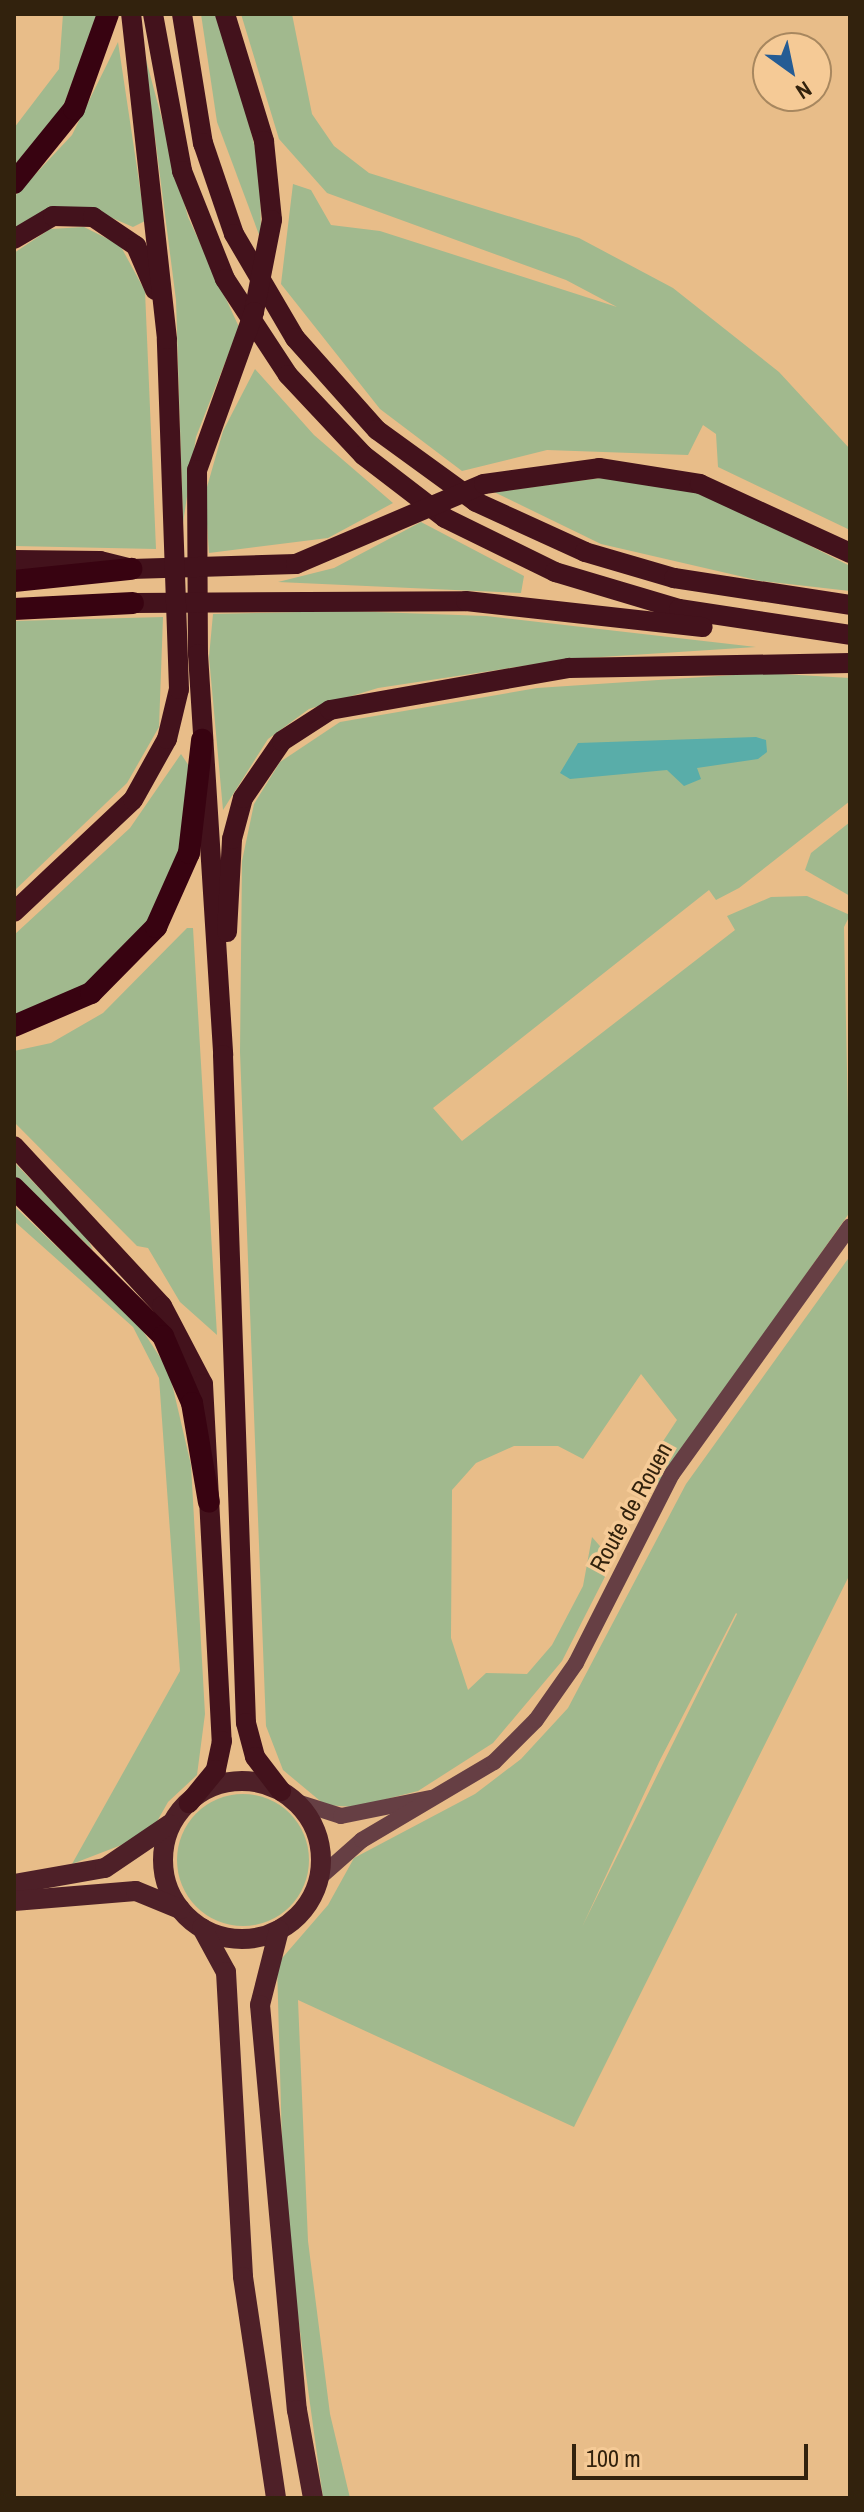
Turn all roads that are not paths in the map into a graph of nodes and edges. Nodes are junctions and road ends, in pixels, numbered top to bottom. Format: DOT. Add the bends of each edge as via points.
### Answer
graph roads {
  1 [pos="108,14"];
  2 [pos="131,14"];
  3 [pos="153,14"];
  4 [pos="182,14"];
  5 [pos="225,14"];
  6 [pos="14,183"];
  7 [pos="14,239"];
  8 [pos="167,339"];
  9 [pos="185,509"];
  10 [pos="850,553"];
  11 [pos="14,560"];
  12 [pos="131,569"];
  13 [pos="14,581"];
  14 [pos="133,603"];
  15 [pos="850,605"];
  16 [pos="14,609"];
  17 [pos="850,635"];
  18 [pos="850,645"];
  19 [pos="190,654"];
  20 [pos="850,663"];
  21 [pos="202,740"];
  22 [pos="14,912"];
  23 [pos="14,1026"];
  24 [pos="223,1055"];
  25 [pos="14,1146"];
  26 [pos="14,1188"];
  27 [pos="850,1226"];
  28 [pos="209,1502"];
  29 [pos="443,1795"];
  30 [pos="288,1796"];
  31 [pos="189,1803"];
  32 [pos="173,1822"];
  33 [pos="319,1878"];
  34 [pos="14,1884"];
  35 [pos="14,1901"];
  36 [pos="180,1909"];
  37 [pos="202,1928"];
  38 [pos="279,1930"];
  39 [pos="276,2498"];
  40 [pos="313,2498"];
  1 -- 6 [label="highway" via="74,109"];
  2 -- 8 [label="highway"];
  3 -- 17 [label="highway" via="182,171 225,279 308,401 414,496 445,518 555,572 646,601"];
  4 -- 15 [label="highway" via="211,172 265,292 356,410 476,502 643,571"];
  5 -- 9 [label="highway" via="270,172 270,246"];
  7 -- 8 [label="highway" via="63,214 116,228 146,260"];
  8 -- 9 [label="highway"];
  9 -- 19 [label="highway"];
  10 -- 12 [label="highway" via="700,484 645,470 583,468 484,484 296,564"];
  11 -- 12 [label="highway" via="100,561"];
  12 -- 13 [label="highway"];
  14 -- 16 [label="highway"];
  14 -- 18 [label="highway" via="466,601"];
  19 -- 21 [label="highway"];
  19 -- 22 [label="highway" via="173,723 147,779 124,812"];
  20 -- 24 [label="highway" via="661,661 555,669 379,697 309,720 273,750 238,812 229,876"];
  21 -- 23 [label="highway" via="189,853 156,927 91,993"];
  21 -- 24 [label="highway"];
  24 -- 30 [label="highway" via="246,1723 255,1757"];
  25 -- 28 [label="highway" via="143,1282 187,1343 205,1400"];
  26 -- 28 [label="highway" via="163,1336 192,1403"];
  27 -- 29 [label="main road, Route de Rouen" via="672,1474 559,1690 494,1762"];
  28 -- 31 [label="highway" via="222,1741 216,1770"];
  29 -- 30 [label="main road, Route de Rouen" via="349,1816"];
  29 -- 33 [label="main road, Route de Rouen" via="362,1840"];
  30 -- 31 [label="main road" via="233,1782"];
  30 -- 33 [label="main road" via="315,1830"];
  31 -- 32 [label="main road"];
  32 -- 34 [label="main road" via="105,1868"];
  32 -- 36 [label="main road" via="164,1867"];
  33 -- 38 [label="main road" via="304,1909"];
  35 -- 36 [label="main road" via="136,1891"];
  36 -- 37 [label="main road"];
  37 -- 38 [label="main road" via="245,1939"];
  37 -- 39 [label="main road" via="226,1972 243,2277"];
  38 -- 40 [label="main road" via="260,2005 297,2410"];
}
